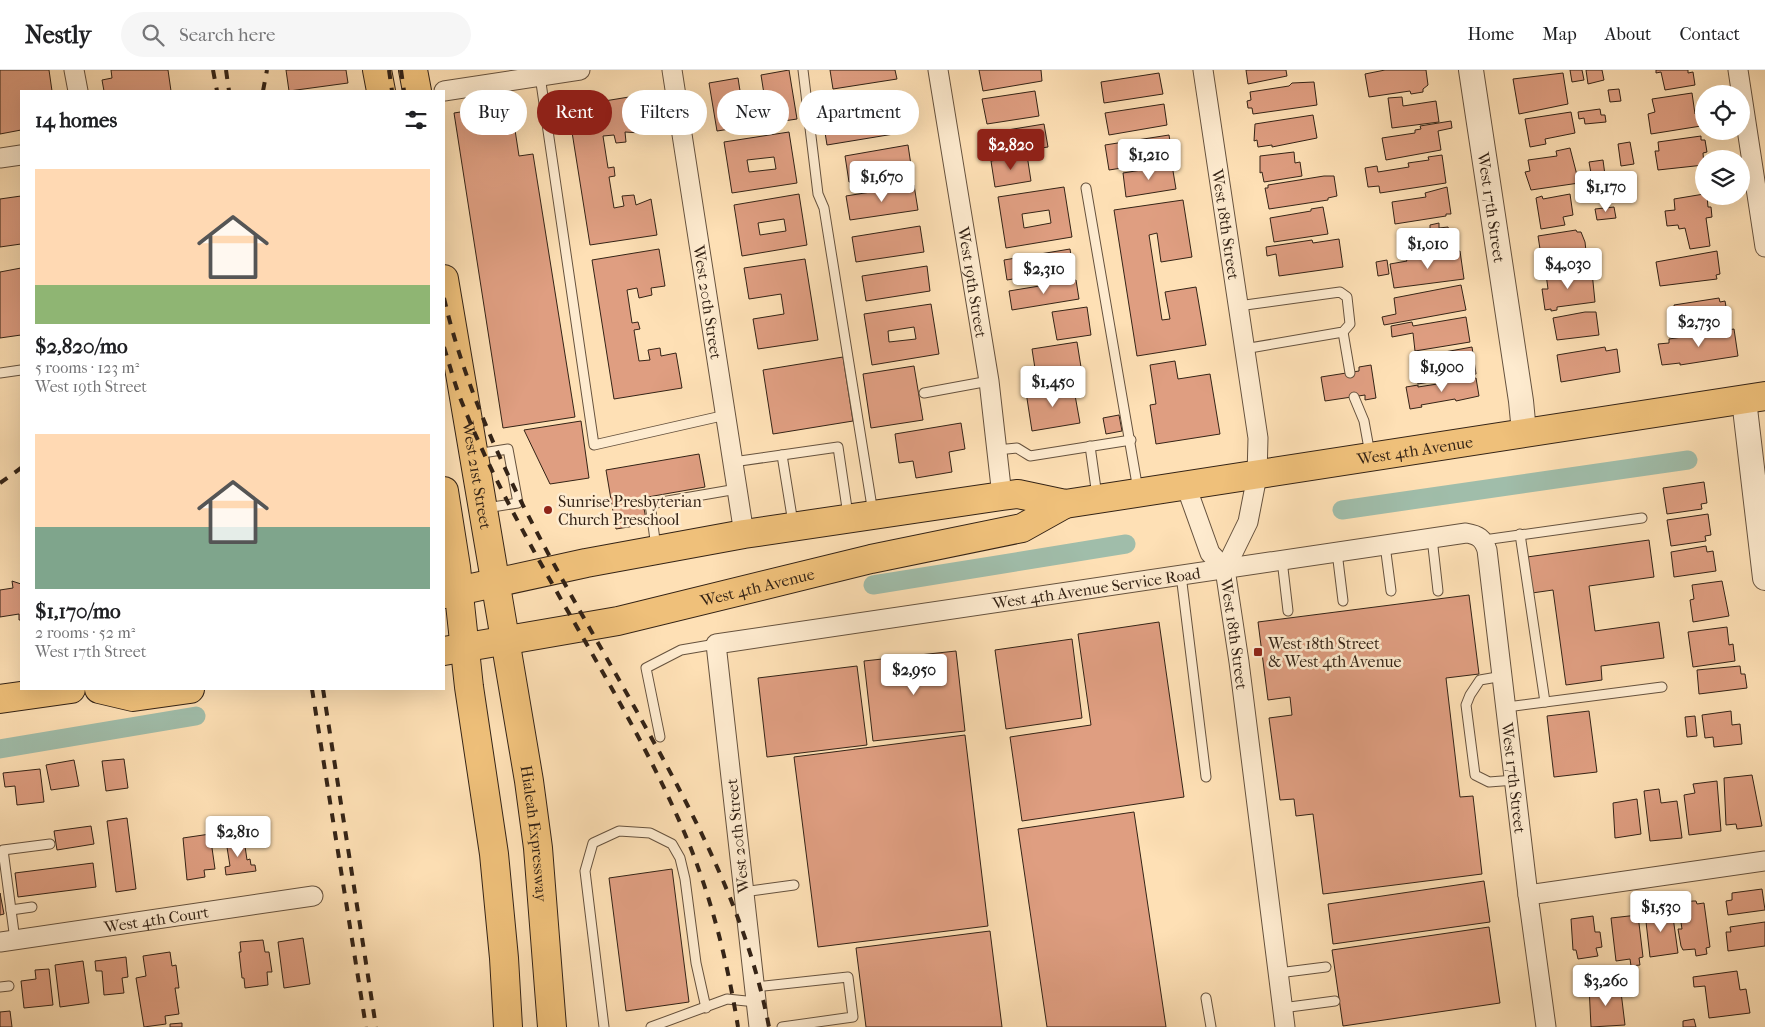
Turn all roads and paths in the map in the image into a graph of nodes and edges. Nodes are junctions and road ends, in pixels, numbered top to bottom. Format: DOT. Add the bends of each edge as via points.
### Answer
graph roads {
  1 [pos="74,70"];
  2 [pos="377,70"];
  3 [pos="413,70"];
  4 [pos="580,70"];
  5 [pos="672,70"];
  6 [pos="803,70"];
  7 [pos="938,70"];
  8 [pos="1203,70"];
  9 [pos="1471,70"];
  10 [pos="1738,70"];
  11 [pos="540,76"];
  12 [pos="78,90"];
  13 [pos="381,90"];
  14 [pos="416,90"];
  15 [pos="445,92"];
  16 [pos="20,155"];
  17 [pos="0,158"];
  18 [pos="1086,188"];
  19 [pos="1765,247"];
  20 [pos="445,285"];
  21 [pos="1238,306"];
  22 [pos="1343,332"];
  23 [pos="1244,349"];
  24 [pos="20,370"];
  25 [pos="0,373"];
  26 [pos="1350,373"];
  27 [pos="989,381"];
  28 [pos="924,393"];
  29 [pos="1354,397"];
  30 [pos="1754,398"];
  31 [pos="726,416"];
  32 [pos="1524,432"];
  33 [pos="1131,440"];
  34 [pos="1090,446"];
  35 [pos="997,450"];
  36 [pos="472,454"];
  37 [pos="782,455"];
  38 [pos="1371,457"];
  39 [pos="733,462"];
  40 [pos="1257,476"];
  41 [pos="1186,486"];
  42 [pos="737,490"];
  43 [pos="1139,493"];
  44 [pos="1002,496"];
  45 [pos="1098,499"];
  46 [pos="1065,504"];
  47 [pos="445,506"];
  48 [pos="481,508"];
  49 [pos="861,517"];
  50 [pos="1642,518"];
  51 [pos="794,528"];
  52 [pos="744,534"];
  53 [pos="1520,534"];
  54 [pos="1480,537"];
  55 [pos="1432,538"];
  56 [pos="1385,545"];
  57 [pos="657,550"];
  58 [pos="1337,552"];
  59 [pos="1282,560"];
  60 [pos="1224,569"];
  61 [pos="1180,575"];
  62 [pos="1765,578"];
  63 [pos="494,583"];
  64 [pos="1391,591"];
  65 [pos="1438,591"];
  66 [pos="451,593"];
  67 [pos="1343,601"];
  68 [pos="1288,611"];
  69 [pos="505,641"];
  70 [pos="716,644"];
  71 [pos="454,650"];
  72 [pos="1503,676"];
  73 [pos="1662,687"];
  74 [pos="64,690"];
  75 [pos="104,690"];
  76 [pos="183,690"];
  77 [pos="0,699"];
  78 [pos="1545,702"];
  79 [pos="1507,707"];
  80 [pos="660,737"];
  81 [pos="1206,778"];
  82 [pos="1515,780"];
  83 [pos="50,844"];
  84 [pos="1765,861"];
  85 [pos="794,885"];
  86 [pos="743,892"];
  87 [pos="1528,895"];
  88 [pos="313,896"];
  89 [pos="32,906"];
  90 [pos="11,910"];
  91 [pos="7,941"];
  92 [pos="1326,966"];
  93 [pos="1278,974"];
  94 [pos="756,995"];
  95 [pos="1206,998"];
  96 [pos="1335,1001"];
  97 [pos="706,1008"];
  98 [pos="1282,1008"];
  99 [pos="508,1027"];
  100 [pos="552,1027"];
  101 [pos="604,1027"];
  102 [pos="651,1027"];
  103 [pos="759,1027"];
  104 [pos="782,1027"];
  105 [pos="1211,1027"];
  106 [pos="1285,1027"];
  107 [pos="1546,1027"];
  1 -- 12 [label="street"];
  2 -- 13 [label="main road"];
  3 -- 14 [label="main road"];
  4 -- 11 [label="street"];
  5 -- 31 [label="street, West 20th Street"];
  6 -- 49 [label="lane" via="818,194 824,208 844,325"];
  7 -- 27 [label="street, West 19th Street"];
  8 -- 21 [label="street, West 18th Street"];
  9 -- 32 [label="street, West 17th Street"];
  10 -- 19 [label="street"];
  11 -- 15 [label="street"];
  11 -- 31 [label="lane" via="594,446"];
  16 -- 17 [label="street"];
  18 -- 33 [label="lane"];
  20 -- 36 [label="main road, West 21st Street"];
  21 -- 22 [label="lane" via="1340,292 1347,297 1350,324"];
  21 -- 23 [label="street, West 18th Street"];
  22 -- 23 [label="lane"];
  22 -- 26 [label="lane"];
  23 -- 40 [label="street, West 18th Street" via="1258,438"];
  24 -- 25 [label="lane"];
  27 -- 28 [label="lane"];
  27 -- 35 [label="street, West 19th Street"];
  29 -- 38 [label="lane" via="1364,421"];
  30 -- 32 [label="main road, West 4th Avenue"];
  30 -- 62 [label="street"];
  31 -- 39 [label="street, West 20th Street"];
  32 -- 38 [label="main road, West 4th Avenue"];
  33 -- 34 [label="lane"];
  33 -- 43 [label="lane"];
  34 -- 35 [label="lane" via="1030,456 1017,448"];
  34 -- 45 [label="lane"];
  35 -- 44 [label="street, West 19th Street"];
  36 -- 48 [label="main road, West 21st Street"];
  36 -- 48 [label="lane" via="508,449 518,504"];
  37 -- 39 [label="lane"];
  37 -- 49 [label="lane" via="838,447"];
  37 -- 51 [label="lane"];
  38 -- 40 [label="main road, West 4th Avenue"];
  39 -- 42 [label="street, West 20th Street"];
  40 -- 41 [label="main road, West 4th Avenue"];
  40 -- 60 [label="street, West 18th Street" via="1248,522"];
  41 -- 43 [label="main road, West 4th Avenue"];
  41 -- 60 [label="street" via="1210,554"];
  42 -- 52 [label="street, West 20th Street"];
  42 -- 57 [label="lane" via="650,504"];
  43 -- 45 [label="main road, West 4th Avenue"];
  44 -- 46 [label="main road, West 4th Avenue" via="1018,494"];
  44 -- 49 [label="main road, West 4th Avenue"];
  45 -- 46 [label="main road, West 4th Avenue"];
  46 -- 69 [label="main road, West 4th Avenue" via="1022,528 871,559 664,611"];
  47 -- 66 [label="main road, West 21st Street"];
  48 -- 63 [label="main road, West 21st Street"];
  49 -- 51 [label="main road, West 4th Avenue"];
  50 -- 53 [label="lane"];
  51 -- 52 [label="main road, West 4th Avenue"];
  52 -- 57 [label="main road, West 4th Avenue"];
  53 -- 54 [label="lane"];
  53 -- 78 [label="lane"];
  54 -- 55 [label="street, West 4th Avenue Service Road" via="1466,533"];
  54 -- 72 [label="street, West 17th Street" via="1487,550"];
  55 -- 56 [label="street, West 4th Avenue Service Road"];
  55 -- 65 [label="lane"];
  56 -- 58 [label="street, West 4th Avenue Service Road"];
  56 -- 64 [label="lane"];
  57 -- 63 [label="main road, West 4th Avenue"];
  58 -- 59 [label="street, West 4th Avenue Service Road"];
  58 -- 67 [label="lane"];
  59 -- 60 [label="street, West 4th Avenue Service Road"];
  59 -- 68 [label="lane"];
  60 -- 61 [label="street, West 4th Avenue Service Road"];
  60 -- 93 [label="street, West 18th Street"];
  61 -- 70 [label="street, West 4th Avenue Service Road"];
  61 -- 81 [label="lane"];
  63 -- 66 [label="main road, West 4th Avenue"];
  63 -- 69 [label="main road, West 21st Street"];
  66 -- 71 [label="main road, West 21st Street"];
  69 -- 71 [label="main road, West 4th Avenue"];
  69 -- 100 [label="main road, Hialeah Expressway" via="538,848"];
  70 -- 80 [label="lane" via="681,650 646,668"];
  70 -- 86 [label="street, West 20th Street"];
  71 -- 99 [label="main road" via="494,854"];
  72 -- 79 [label="street, West 17th Street"];
  72 -- 82 [label="lane" via="1480,680 1466,704 1468,722 1475,776 1489,782"];
  73 -- 78 [label="lane"];
  74 -- 77 [label="main road"];
  75 -- 76 [label="main road" via="133,697"];
  78 -- 79 [label="lane"];
  79 -- 82 [label="street, West 17th Street"];
  82 -- 87 [label="street, West 17th Street"];
  83 -- 90 [label="lane" via="3,850"];
  84 -- 87 [label="street"];
  85 -- 86 [label="lane"];
  86 -- 94 [label="street, West 20th Street"];
  87 -- 107 [label="street, West 17th Street"];
  88 -- 91 [label="street, West 4th Court"];
  89 -- 90 [label="lane"];
  90 -- 91 [label="lane"];
  92 -- 93 [label="lane"];
  93 -- 98 [label="street, West 18th Street"];
  94 -- 97 [label="lane" via="727,999"];
  94 -- 103 [label="street, West 20th Street"];
  94 -- 104 [label="lane" via="848,977 853,1018"];
  95 -- 105 [label="lane"];
  96 -- 98 [label="lane"];
  97 -- 101 [label="lane" via="680,858 672,844 650,833 619,831 593,843 585,871"];
  97 -- 102 [label="lane"];
  98 -- 106 [label="street, West 18th Street"];
}
